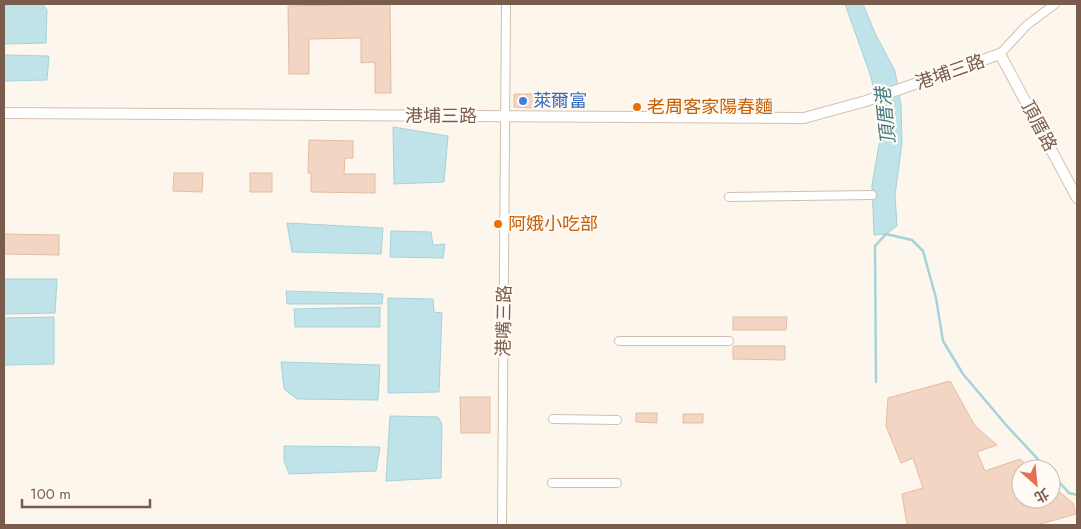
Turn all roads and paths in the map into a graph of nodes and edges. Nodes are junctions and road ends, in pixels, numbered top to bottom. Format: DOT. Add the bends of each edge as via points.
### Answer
graph roads {
  1 [pos="506,4"];
  2 [pos="1055,4"];
  3 [pos="1000,54"];
  4 [pos="4,113"];
  5 [pos="506,116"];
  6 [pos="872,195"];
  7 [pos="729,197"];
  8 [pos="1077,198"];
  9 [pos="619,341"];
  10 [pos="729,341"];
  11 [pos="553,419"];
  12 [pos="617,420"];
  13 [pos="552,483"];
  14 [pos="617,483"];
  15 [pos="502,525"];
  1 -- 5 [label="street, 港嘴三路"];
  2 -- 3 [label="street" via="1027,25"];
  3 -- 5 [label="street, 港埔三路" via="804,118"];
  3 -- 8 [label="street, 頂厝路"];
  4 -- 5 [label="street, 港埔三路"];
  5 -- 15 [label="street, 港嘴三路"];
  6 -- 7 [label="street"];
  9 -- 10 [label="street"];
  11 -- 12 [label="street"];
  13 -- 14 [label="street"];
}
